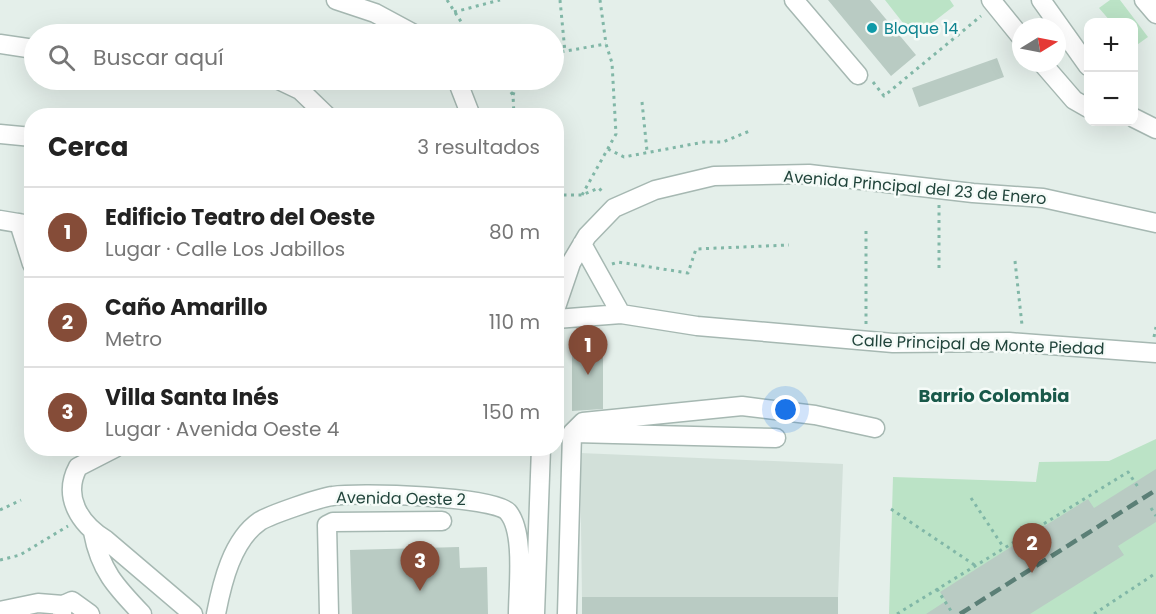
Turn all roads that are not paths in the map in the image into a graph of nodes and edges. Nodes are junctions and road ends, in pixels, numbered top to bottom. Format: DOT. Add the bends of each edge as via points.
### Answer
graph roads {
  1 [pos="336,0"];
  2 [pos="794,0"];
  3 [pos="1041,0"];
  4 [pos="1144,0"];
  5 [pos="993,2"];
  6 [pos="1156,14"];
  7 [pos="395,24"];
  8 [pos="1012,26"];
  9 [pos="0,44"];
  10 [pos="24,48"];
  11 [pos="1084,59"];
  12 [pos="1050,72"];
  13 [pos="864,76"];
  14 [pos="300,90"];
  15 [pos="461,90"];
  16 [pos="1084,105"];
  17 [pos="319,108"];
  18 [pos="468,108"];
  19 [pos="1138,120"];
  20 [pos="1156,129"];
  21 [pos="0,134"];
  22 [pos="24,136"];
  23 [pos="0,220"];
  24 [pos="1156,223"];
  25 [pos="24,224"];
  26 [pos="582,244"];
  27 [pos="564,273"];
  28 [pos="621,314"];
  29 [pos="564,318"];
  30 [pos="1156,353"];
  31 [pos="578,428"];
  32 [pos="875,428"];
  33 [pos="776,438"];
  34 [pos="97,456"];
  35 [pos="541,456"];
  36 [pos="442,521"];
  37 [pos="87,525"];
  38 [pos="62,609"];
  39 [pos="0,611"];
  40 [pos="90,614"];
  41 [pos="142,614"];
  42 [pos="193,614"];
  43 [pos="216,614"];
  44 [pos="329,614"];
  45 [pos="518,614"];
  46 [pos="535,614"];
  47 [pos="567,614"];
  1 -- 7 [label="street"];
  2 -- 13 [label="street"];
  3 -- 11 [label="street"];
  4 -- 6 [label="street"];
  5 -- 8 [label="street"];
  9 -- 10 [label="street"];
  12 -- 16 [label="street" via="1074,100"];
  14 -- 17 [label="street"];
  15 -- 18 [label="street"];
  19 -- 20 [label="street"];
  21 -- 22 [label="street"];
  23 -- 25 [label="street"];
  24 -- 26 [label="street, Avenida Principal del 23 de Enero" via="1043,198 808,174 714,176 655,190 614,207"];
  26 -- 27 [label="street, Avenida Principal del 23 de Enero"];
  26 -- 28 [label="street"];
  28 -- 29 [label="street, Calle Principal de Monte Piedad"];
  28 -- 30 [label="street, Calle Principal de Monte Piedad" via="697,326 893,343 1024,343"];
  31 -- 32 [label="street" via="742,406"];
  31 -- 33 [label="street"];
  31 -- 47 [label="street"];
  34 -- 37 [label="street" via="78,467 71,494"];
  35 -- 46 [label="street"];
  36 -- 44 [label="street" via="327,525"];
  37 -- 41 [label="street" via="102,566"];
  37 -- 42 [label="street"];
  38 -- 39 [label="street" via="38,603"];
  38 -- 40 [label="street" via="72,601"];
  43 -- 45 [label="street, Avenida Oeste 2" via="238,545 260,522 331,496 358,494 470,500 506,509 518,532"];
}
